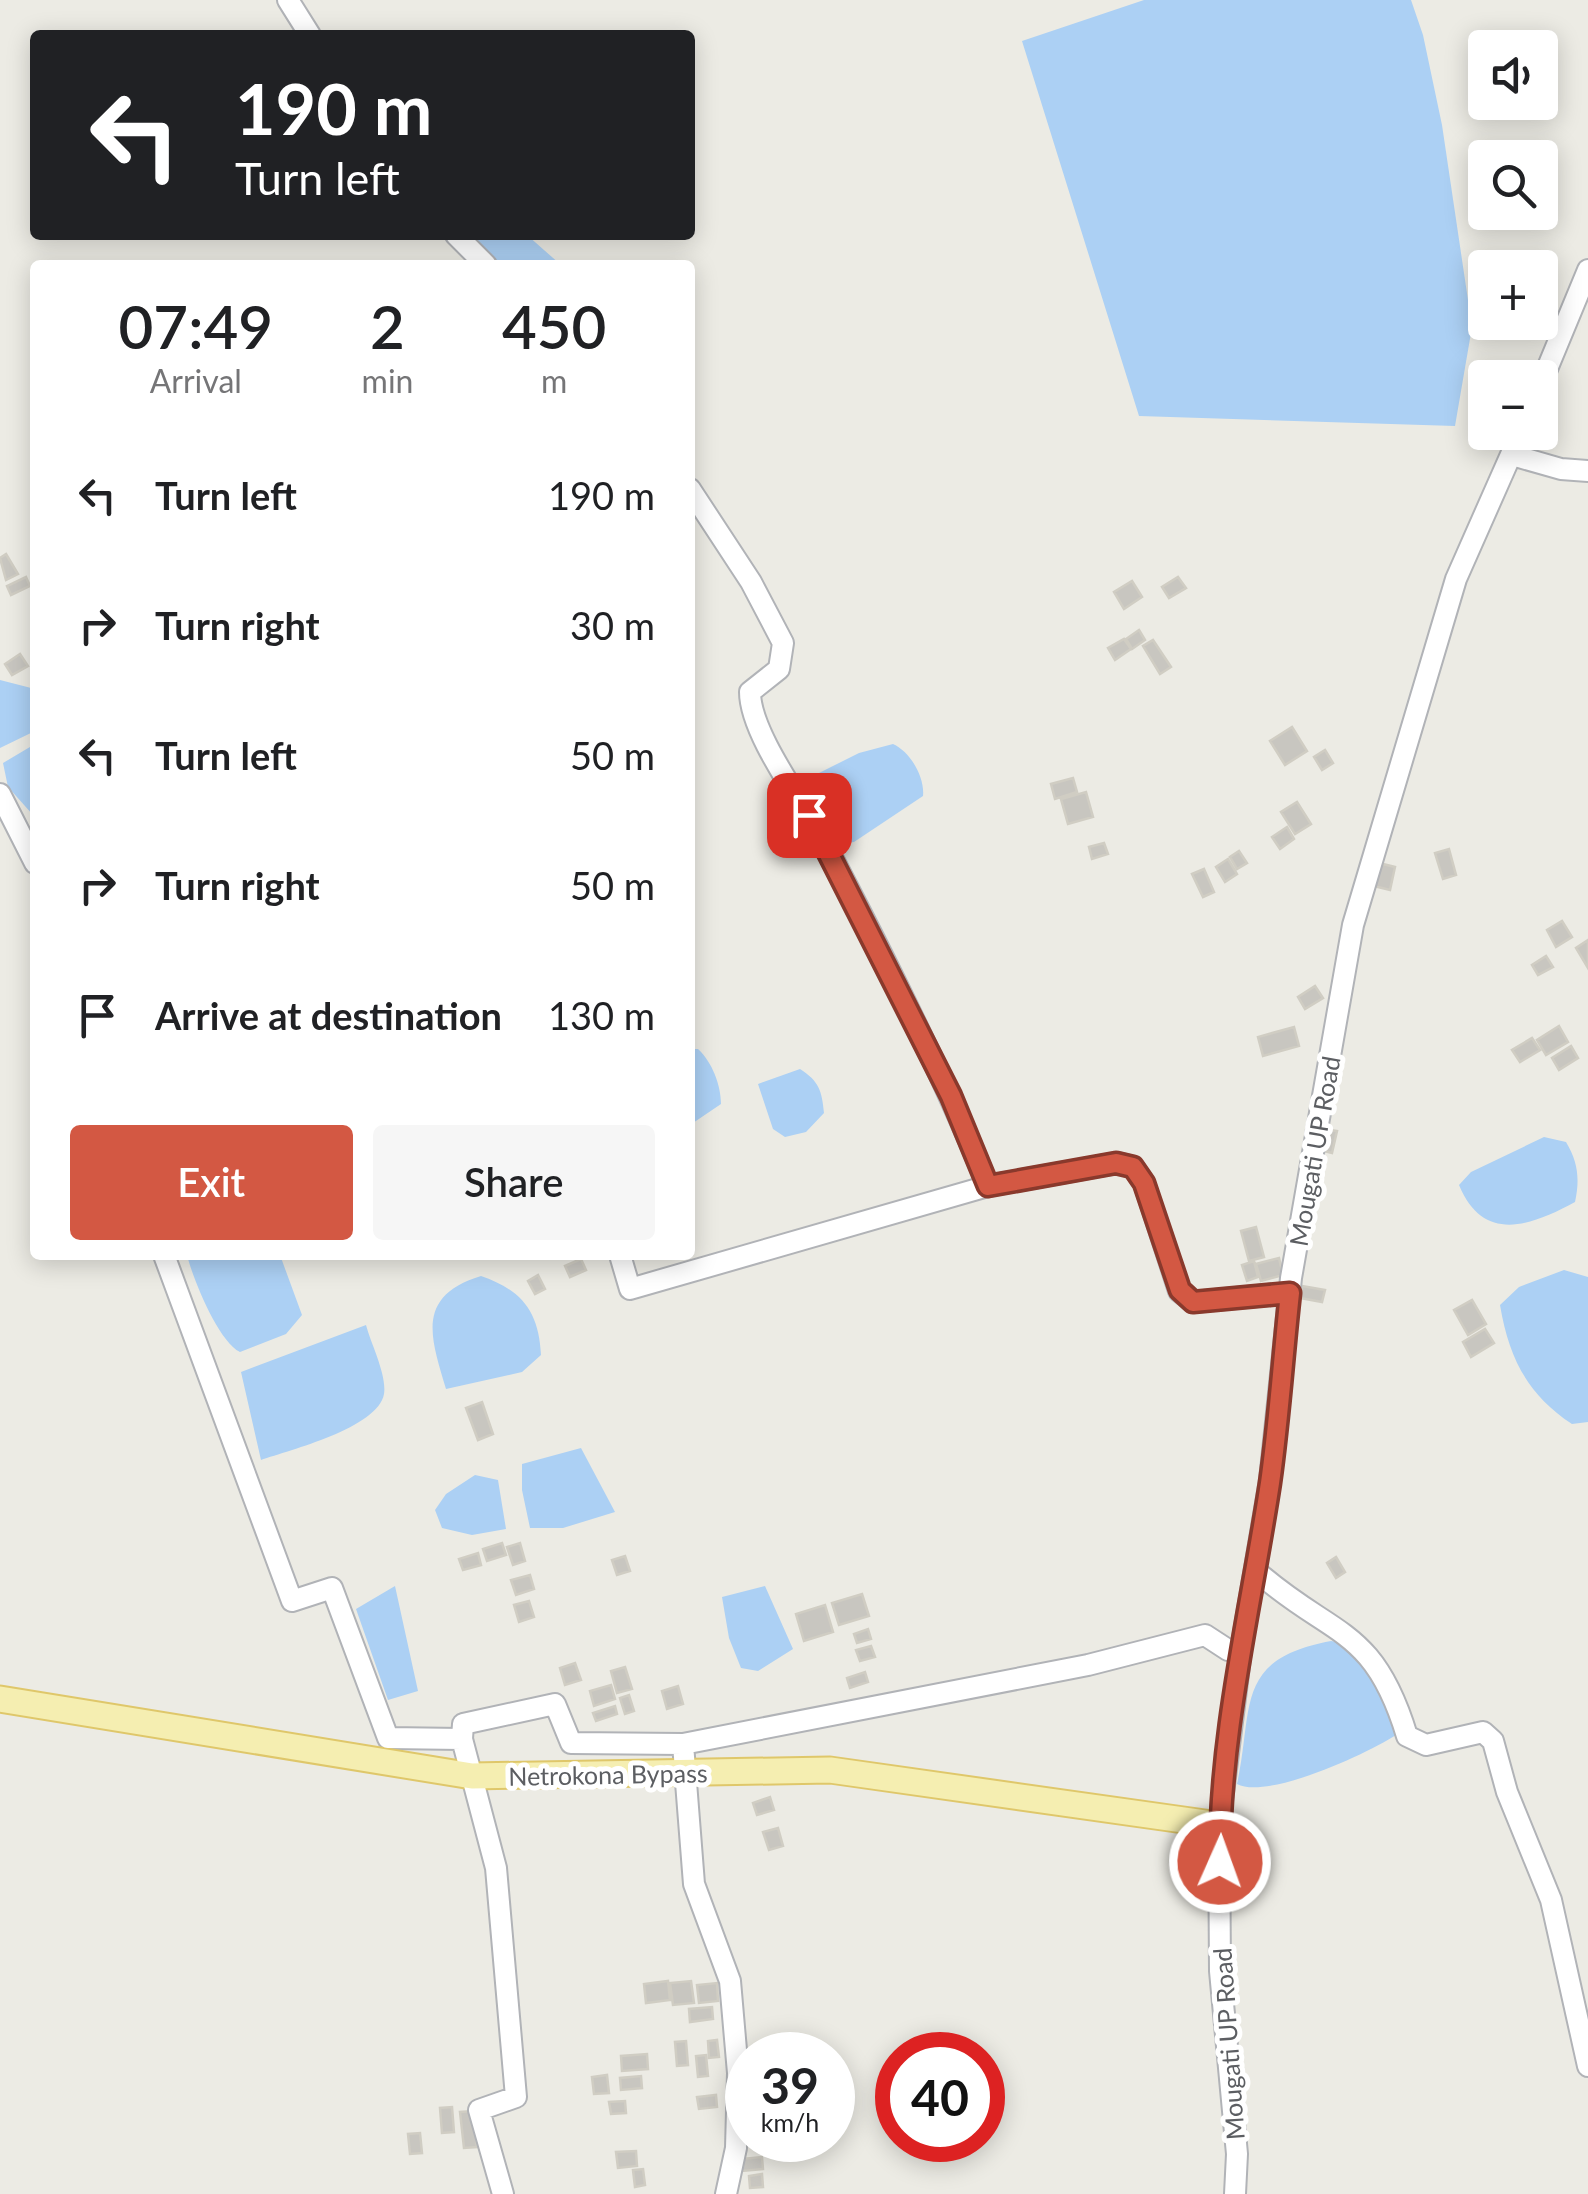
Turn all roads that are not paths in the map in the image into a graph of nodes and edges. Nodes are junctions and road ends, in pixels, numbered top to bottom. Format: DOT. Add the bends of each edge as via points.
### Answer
graph roads {
  1 [pos="288,0"];
  2 [pos="307,30"];
  3 [pos="461,240"];
  4 [pos="481,260"];
  5 [pos="1588,270"];
  6 [pos="1551,360"];
  7 [pos="1514,450"];
  8 [pos="1512,455"];
  9 [pos="1588,471"];
  10 [pos="695,496"];
  11 [pos="0,794"];
  12 [pos="30,853"];
  13 [pos="988,1186"];
  14 [pos="166,1260"];
  15 [pos="621,1260"];
  16 [pos="1290,1293"];
  17 [pos="1255,1570"];
  18 [pos="1242,1650"];
  19 [pos="0,1699"];
  20 [pos="462,1739"];
  21 [pos="682,1744"];
  22 [pos="684,1773"];
  23 [pos="472,1776"];
  24 [pos="1219,1825"];
  25 [pos="1588,2066"];
  26 [pos="503,2194"];
  27 [pos="726,2194"];
  28 [pos="1236,2194"];
  1 -- 2 [label="street"];
  3 -- 4 [label="street"];
  5 -- 6 [label="street"];
  7 -- 8 [label="street, Mougati UP Road"];
  8 -- 9 [label="street"];
  8 -- 16 [label="street, Mougati UP Road" via="1456,579 1353,925"];
  10 -- 13 [label="street" via="783,643 779,669 750,692 764,735 951,1096"];
  11 -- 12 [label="street"];
  13 -- 15 [label="street" via="630,1289"];
  13 -- 16 [label="street" via="1116,1163 1133,1167 1180,1290 1193,1302"];
  14 -- 20 [label="street" via="292,1601 332,1588 388,1738"];
  16 -- 17 [label="street, Mougati UP Road"];
  17 -- 18 [label="street, Mougati UP Road"];
  17 -- 25 [label="street" via="1293,1604 1337,1626 1371,1654 1394,1690 1408,1736 1426,1745 1484,1732 1493,1741 1551,1900"];
  18 -- 21 [label="street" via="1228,1650 1205,1635 1088,1666"];
  18 -- 24 [label="street, Mougati UP Road"];
  19 -- 23 [label="main road, Netrokona Bypass"];
  20 -- 21 [label="street" via="463,1724 555,1704 571,1743"];
  20 -- 23 [label="street"];
  21 -- 22 [label="street"];
  22 -- 23 [label="main road, Netrokona Bypass"];
  22 -- 24 [label="main road, Netrokona Bypass" via="830,1770"];
  22 -- 27 [label="street" via="694,1884 730,1981 738,2073 736,2148"];
  23 -- 26 [label="street" via="496,1868 516,2097 479,2110"];
  24 -- 28 [label="street, Mougati UP Road" via="1220,1971"];
}
